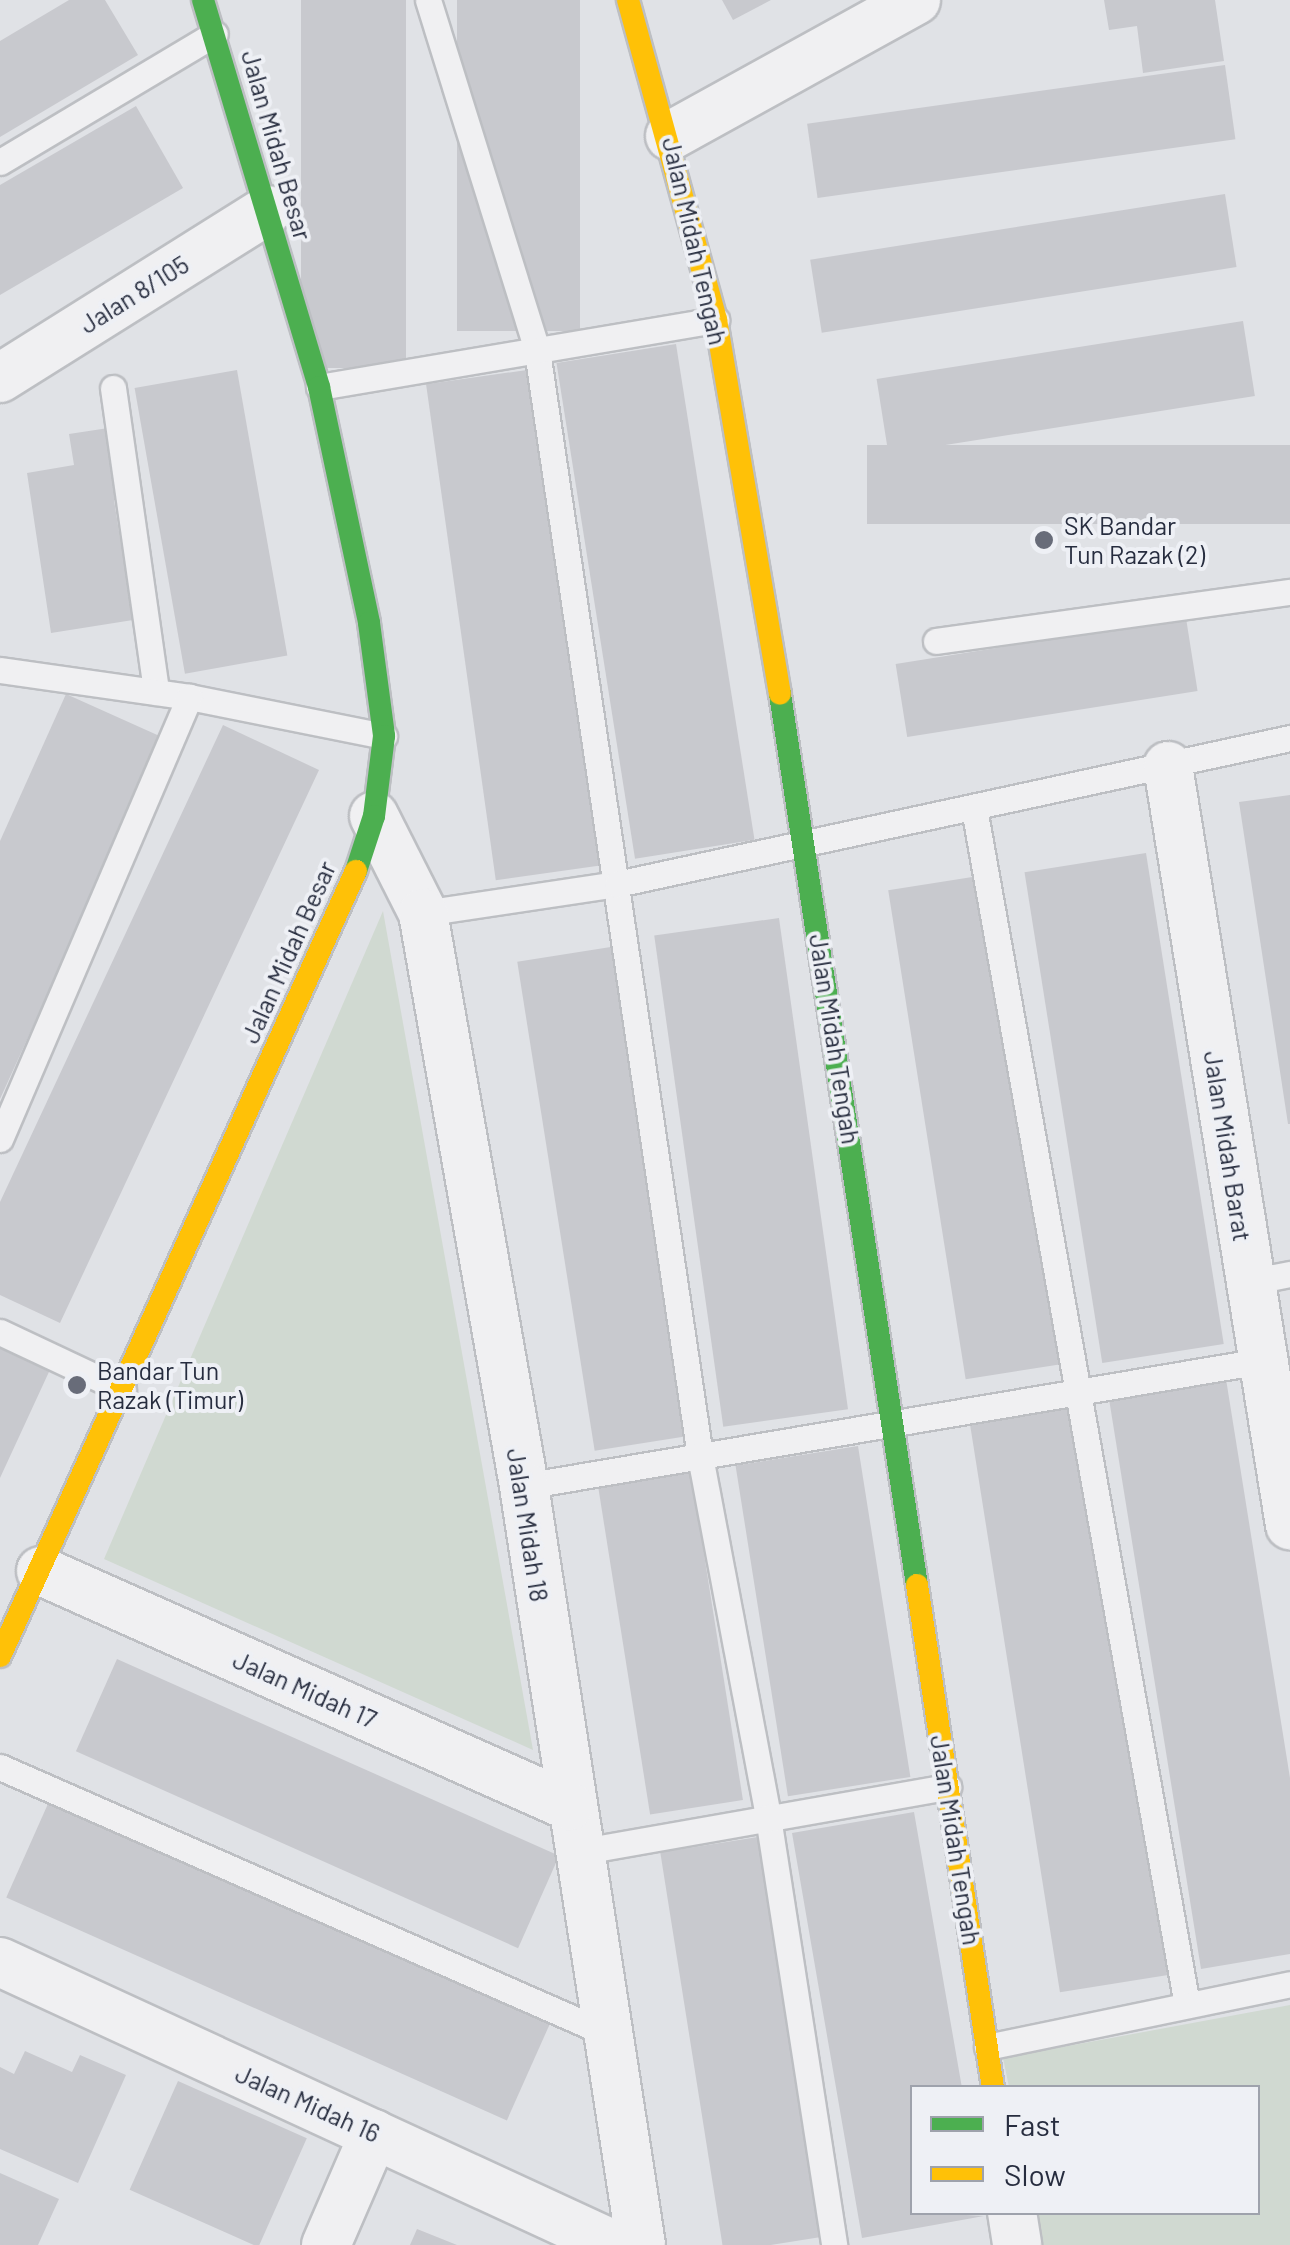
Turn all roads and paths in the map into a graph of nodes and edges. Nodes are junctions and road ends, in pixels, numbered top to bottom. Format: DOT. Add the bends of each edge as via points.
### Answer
graph roads {
  1 [pos="203,0"];
  2 [pos="428,0"];
  3 [pos="628,0"];
  4 [pos="916,0"];
  5 [pos="215,34"];
  6 [pos="670,136"];
  7 [pos="0,162"];
  8 [pos="268,210"];
  9 [pos="716,320"];
  10 [pos="537,351"];
  11 [pos="0,378"];
  12 [pos="319,387"];
  13 [pos="113,388"];
  14 [pos="1290,592"];
  15 [pos="936,641"];
  16 [pos="0,670"];
  17 [pos="156,692"];
  18 [pos="189,697"];
  19 [pos="384,736"];
  20 [pos="1290,738"];
  21 [pos="1168,766"];
  22 [pos="974,808"];
  23 [pos="374,816"];
  24 [pos="805,842"];
  25 [pos="617,884"];
  26 [pos="423,913"];
  27 [pos="0,1139"];
  28 [pos="1270,1278"];
  29 [pos="0,1332"];
  30 [pos="1260,1360"];
  31 [pos="122,1390"];
  32 [pos="1080,1391"];
  33 [pos="893,1422"];
  34 [pos="700,1456"];
  35 [pos="524,1486"];
  36 [pos="1290,1525"];
  37 [pos="41,1571"];
  38 [pos="0,1656"];
  39 [pos="0,1767"];
  40 [pos="948,1787"];
  41 [pos="768,1817"];
  42 [pos="573,1829"];
  43 [pos="0,1962"];
  44 [pos="1290,1984"];
  45 [pos="1187,2005"];
  46 [pos="606,2034"];
  47 [pos="987,2046"];
  48 [pos="993,2085"];
  49 [pos="374,2134"];
  50 [pos="1013,2215"];
  51 [pos="326,2245"];
  52 [pos="614,2245"];
  53 [pos="641,2245"];
  54 [pos="834,2245"];
  55 [pos="1018,2245"];
  1 -- 5 [label="street, Jalan Midah Besar"];
  2 -- 10 [label="lane"];
  3 -- 6 [label="street, Jalan Midah Tengah"];
  4 -- 6 [label="street"];
  5 -- 7 [label="lane"];
  5 -- 8 [label="street, Jalan Midah Besar"];
  6 -- 9 [label="street, Jalan Midah Tengah"];
  8 -- 11 [label="street, Jalan 8/105"];
  8 -- 12 [label="street, Jalan Midah Besar"];
  9 -- 10 [label="lane"];
  9 -- 24 [label="street, Jalan Midah Tengah"];
  10 -- 12 [label="lane"];
  10 -- 25 [label="lane"];
  12 -- 19 [label="street, Jalan Midah Besar" via="369,623"];
  13 -- 17 [label="lane"];
  14 -- 15 [label="lane"];
  16 -- 17 [label="lane"];
  17 -- 18 [label="lane"];
  18 -- 19 [label="lane"];
  18 -- 27 [label="lane"];
  19 -- 23 [label="street, Jalan Midah Besar"];
  20 -- 21 [label="lane"];
  21 -- 22 [label="lane"];
  21 -- 28 [label="street, Jalan Midah Barat"];
  22 -- 24 [label="lane"];
  22 -- 32 [label="lane"];
  23 -- 26 [label="street, Jalan Midah 18"];
  23 -- 31 [label="street, Jalan Midah Besar" via="349,894"];
  24 -- 25 [label="lane"];
  24 -- 33 [label="street, Jalan Midah Tengah"];
  25 -- 26 [label="lane"];
  25 -- 34 [label="lane"];
  26 -- 35 [label="street, Jalan Midah 18"];
  28 -- 30 [label="street, Jalan Midah Barat"];
  29 -- 31 [label="lane"];
  30 -- 32 [label="lane"];
  30 -- 36 [label="street, Jalan Midah Barat"];
  31 -- 37 [label="street, Jalan Midah Besar"];
  32 -- 33 [label="lane"];
  32 -- 45 [label="lane"];
  33 -- 34 [label="lane"];
  33 -- 40 [label="street, Jalan Midah Tengah"];
  34 -- 35 [label="lane"];
  34 -- 41 [label="lane"];
  35 -- 42 [label="street, Jalan Midah 18"];
  37 -- 38 [label="street, Jalan Midah Besar"];
  37 -- 42 [label="street, Jalan Midah 17"];
  39 -- 46 [label="lane"];
  40 -- 41 [label="lane"];
  40 -- 47 [label="street, Jalan Midah Tengah"];
  41 -- 42 [label="lane"];
  41 -- 54 [label="lane"];
  42 -- 46 [label="street, Jalan Midah 18"];
  43 -- 49 [label="street, Jalan Midah 16"];
  44 -- 45 [label="lane"];
  45 -- 47 [label="lane"];
  46 -- 53 [label="street, Jalan Midah 18"];
  47 -- 48 [label="street, Jalan Midah Tengah"];
  49 -- 51 [label="street"];
  49 -- 52 [label="street, Jalan Midah 16"];
  50 -- 55 [label="street"];
}
